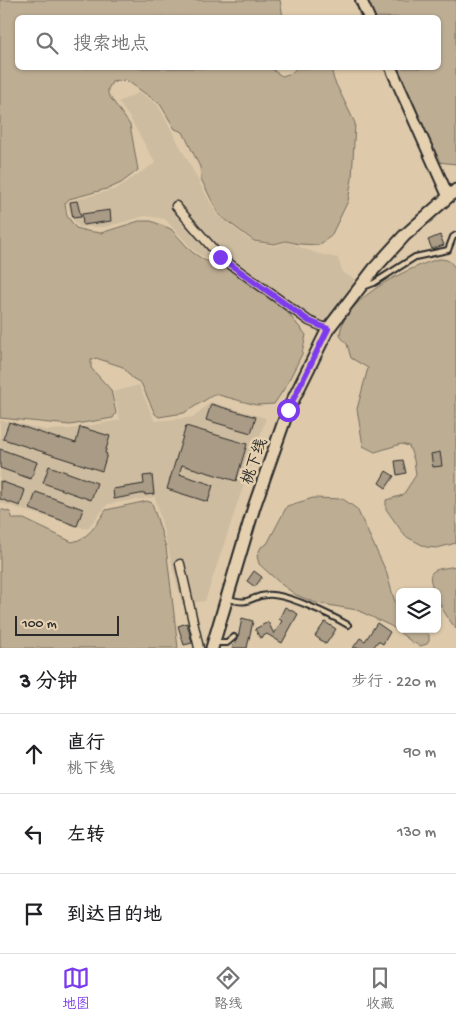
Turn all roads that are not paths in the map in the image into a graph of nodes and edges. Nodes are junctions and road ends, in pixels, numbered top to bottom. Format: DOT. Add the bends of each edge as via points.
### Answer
graph roads {
  1 [pos="361,0"];
  2 [pos="368,15"];
  3 [pos="392,70"];
  4 [pos="452,193"];
  5 [pos="176,206"];
  6 [pos="456,235"];
  7 [pos="359,288"];
  8 [pos="328,329"];
  9 [pos="180,564"];
  10 [pos="227,599"];
  11 [pos="348,624"];
  12 [pos="234,636"];
  13 [pos="213,646"];
  14 [pos="199,648"];
  1 -- 2 [label="street"];
  3 -- 4 [label="street"];
  4 -- 7 [label="main road, 桃下线" via="404,236"];
  5 -- 8 [label="street" via="220,257 309,321"];
  6 -- 7 [label="lane" via="448,250 415,257 370,286"];
  7 -- 8 [label="main road, 桃下线"];
  8 -- 10 [label="main road, 桃下线" via="288,410 254,507"];
  9 -- 14 [label="street"];
  10 -- 11 [label="lane" via="249,602 262,596 276,595 326,612"];
  10 -- 13 [label="main road, 桃下线"];
  12 -- 13 [label="lane" via="227,643"];
}
